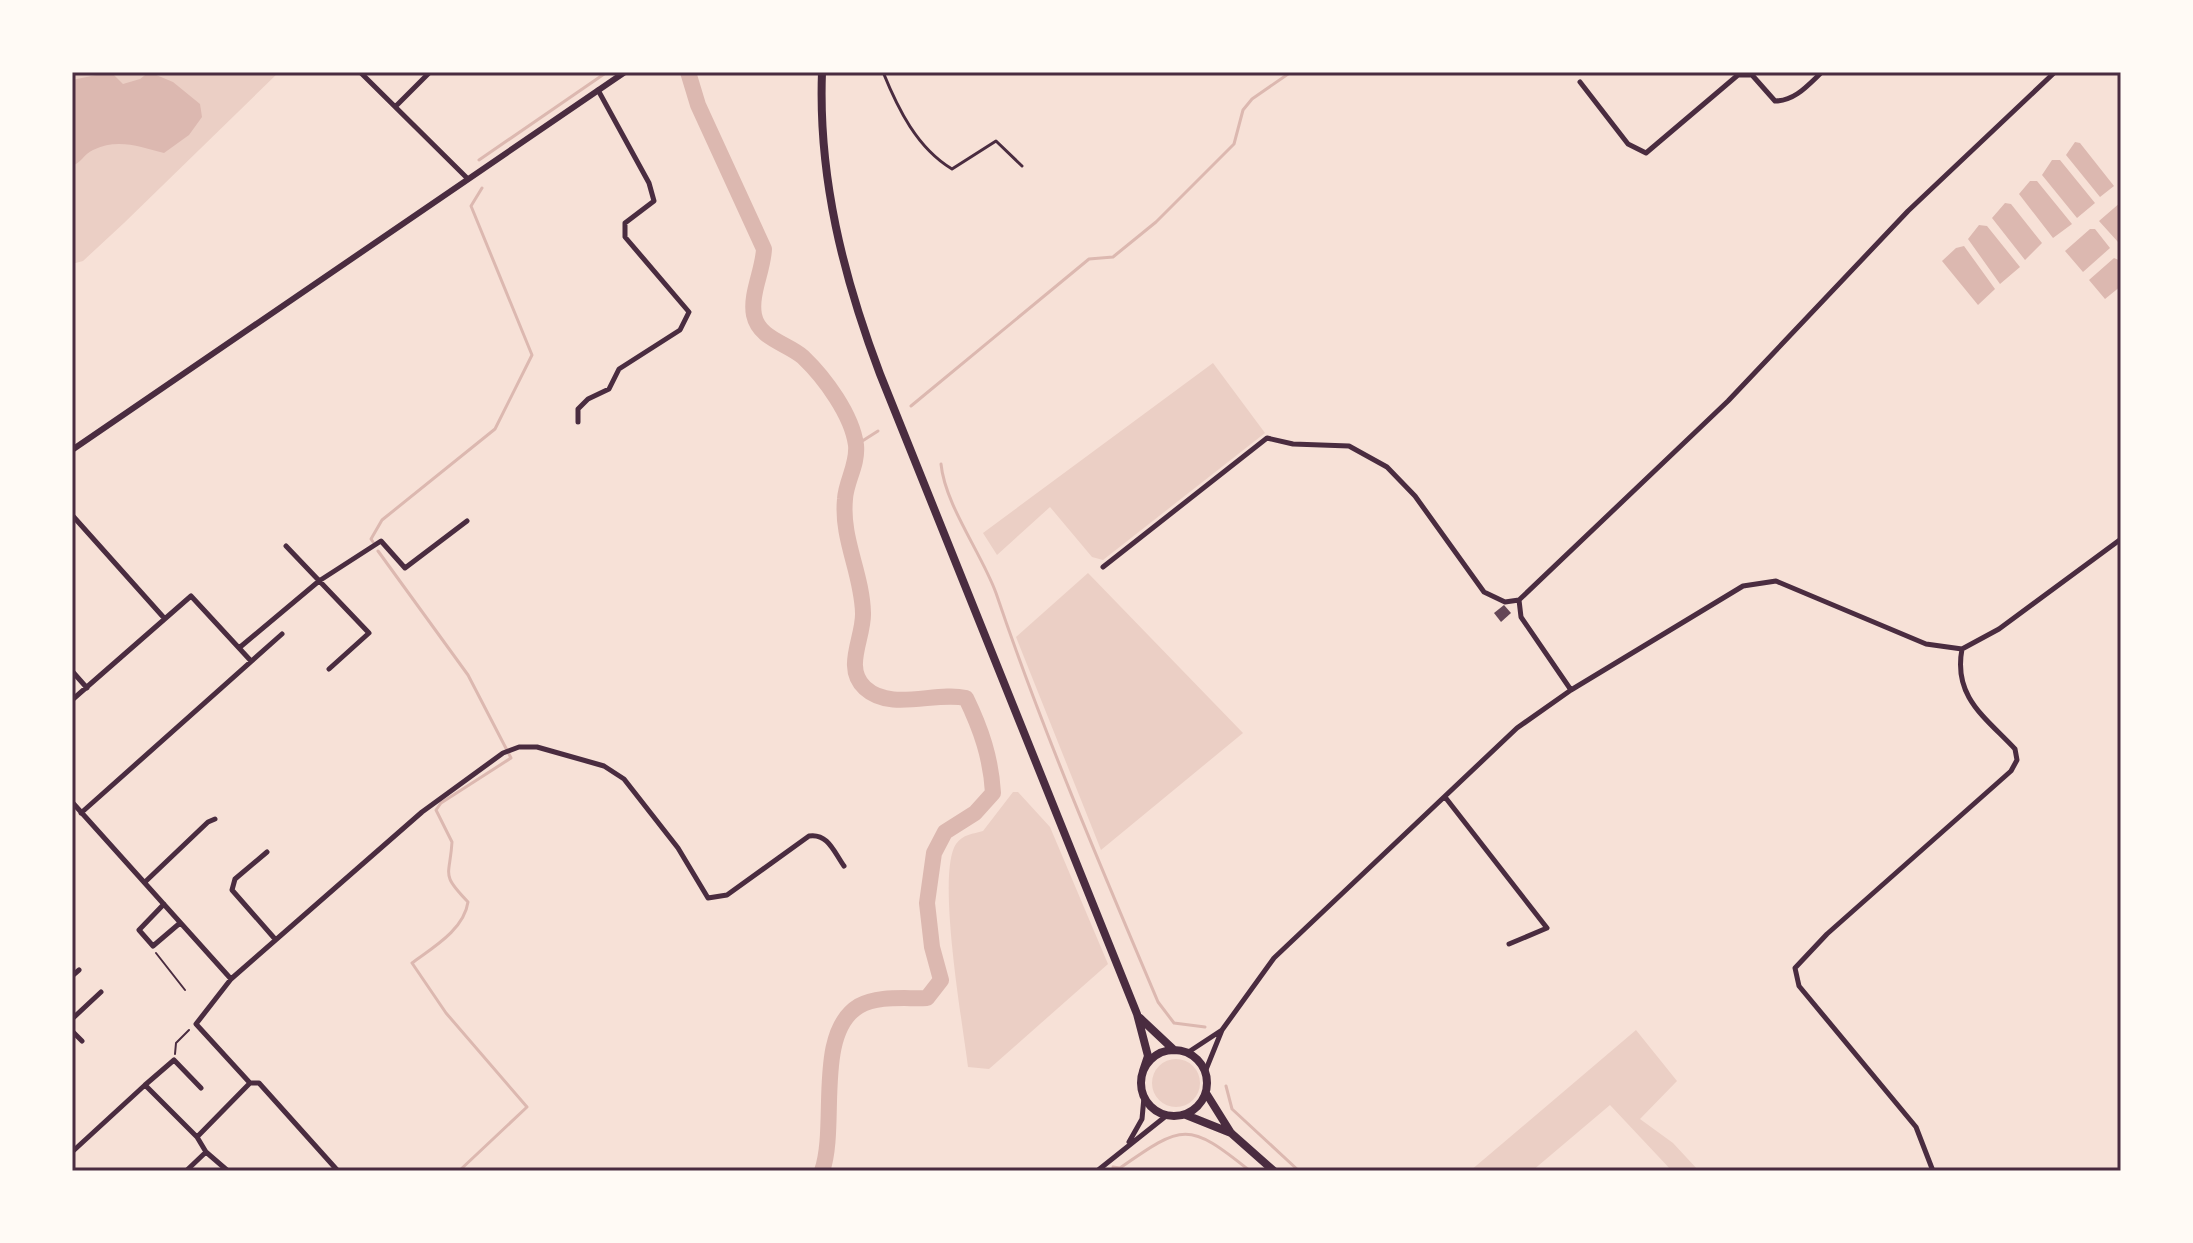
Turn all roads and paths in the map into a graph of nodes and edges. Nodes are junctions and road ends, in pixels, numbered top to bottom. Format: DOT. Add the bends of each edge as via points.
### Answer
graph roads {
  1 [pos="360,72"];
  2 [pos="430,72"];
  3 [pos="625,72"];
  4 [pos="822,72"];
  5 [pos="883,72"];
  6 [pos="1822,72"];
  7 [pos="2055,72"];
  8 [pos="1580,82"];
  9 [pos="598,90"];
  10 [pos="396,106"];
  11 [pos="1022,166"];
  12 [pos="468,179"];
  13 [pos="578,422"];
  14 [pos="72,450"];
  15 [pos="72,515"];
  16 [pos="467,521"];
  17 [pos="2121,539"];
  18 [pos="286,546"];
  19 [pos="1103,567"];
  20 [pos="319,581"];
  21 [pos="1519,600"];
  22 [pos="165,619"];
  23 [pos="282,634"];
  24 [pos="239,648"];
  25 [pos="1962,649"];
  26 [pos="251,661"];
  27 [pos="329,669"];
  28 [pos="72,671"];
  29 [pos="87,688"];
  30 [pos="1571,690"];
  31 [pos="72,700"];
  32 [pos="1445,797"];
  33 [pos="72,802"];
  34 [pos="81,813"];
  35 [pos="215,819"];
  36 [pos="267,852"];
  37 [pos="844,866"];
  38 [pos="145,882"];
  39 [pos="164,904"];
  40 [pos="180,923"];
  41 [pos="275,939"];
  42 [pos="1509,944"];
  43 [pos="155,945"];
  44 [pos="79,970"];
  45 [pos="72,976"];
  46 [pos="231,979"];
  47 [pos="185,990"];
  48 [pos="101,992"];
  49 [pos="1137,1014"];
  50 [pos="72,1019"];
  51 [pos="196,1024"];
  52 [pos="1222,1030"];
  53 [pos="72,1031"];
  54 [pos="82,1041"];
  55 [pos="1174,1050"];
  56 [pos="1187,1053"];
  57 [pos="174,1060"];
  58 [pos="1143,1071"];
  59 [pos="1205,1072"];
  60 [pos="250,1083"];
  61 [pos="145,1085"];
  62 [pos="201,1088"];
  63 [pos="1206,1093"];
  64 [pos="1144,1097"];
  65 [pos="1186,1115"];
  66 [pos="1166,1116"];
  67 [pos="1231,1133"];
  68 [pos="197,1137"];
  69 [pos="1128,1142"];
  70 [pos="72,1152"];
  71 [pos="206,1152"];
  72 [pos="186,1171"];
  73 [pos="228,1171"];
  74 [pos="338,1171"];
  75 [pos="1097,1171"];
  76 [pos="1274,1171"];
  77 [pos="1933,1171"];
  1 -- 10 [label="street"];
  2 -- 10 [label="street"];
  3 -- 9 [label="street"];
  4 -- 49 [label="main road" via="830,203 866,339"];
  5 -- 11 [label="lane" via="911,130 939,161 952,169 996,141"];
  6 -- 8 [label="street" via="1782,101 1775,101 1752,75 1738,75 1646,153 1628,144"];
  7 -- 21 [label="street" via="1908,211 1728,401"];
  9 -- 12 [label="street"];
  9 -- 13 [label="street" via="654,201 625,223 625,237 689,312 680,330 619,369 609,389 588,399 578,409"];
  10 -- 12 [label="street"];
  12 -- 14 [label="street"];
  15 -- 22 [label="street"];
  16 -- 20 [label="street" via="405,568 381,541"];
  17 -- 25 [label="street" via="1999,629"];
  18 -- 20 [label="street"];
  19 -- 21 [label="street" via="1267,438 1349,446 1387,467 1415,496 1484,592 1505,602"];
  20 -- 24 [label="street"];
  20 -- 27 [label="street" via="369,633"];
  21 -- 30 [label="street" via="1521,617"];
  22 -- 24 [label="street" via="191,596"];
  22 -- 29 [label="street"];
  23 -- 26 [label="street"];
  24 -- 26 [label="street"];
  25 -- 30 [label="street" via="1926,644 1802,590 1760,582 1743,586"];
  25 -- 77 [label="street" via="1962,689 2015,749 2017,760 1795,968 1799,986 1916,1127"];
  26 -- 34 [label="street"];
  28 -- 29 [label="street"];
  29 -- 31 [label="street"];
  30 -- 32 [label="street" via="1517,728"];
  32 -- 42 [label="street" via="1547,928"];
  32 -- 52 [label="street" via="1274,958"];
  33 -- 34 [label="street"];
  34 -- 38 [label="street"];
  35 -- 38 [label="street"];
  36 -- 41 [label="street" via="235,879 232,890"];
  37 -- 41 [label="street" via="826,838 809,836 727,895 708,898 678,848 624,779 604,766 537,747 511,748 437,799"];
  38 -- 39 [label="street"];
  39 -- 40 [label="street"];
  39 -- 43 [label="street" via="139,930 147,943"];
  40 -- 43 [label="street"];
  40 -- 46 [label="street"];
  41 -- 46 [label="street"];
  43 -- 47 [label="path" via="161,962"];
  44 -- 45 [label="street"];
  46 -- 51 [label="street"];
  48 -- 50 [label="street"];
  49 -- 55 [label="main road"];
  49 -- 58 [label="main road" via="1148,1056"];
  51 -- 57 [label="path" via="176,1043"];
  51 -- 60 [label="street"];
  52 -- 56 [label="street"];
  52 -- 59 [label="street"];
  53 -- 54 [label="street"];
  55 -- 56 [label="main road"];
  55 -- 58 [label="main road" via="1155,1056"];
  56 -- 59 [label="main road"];
  57 -- 61 [label="street"];
  57 -- 62 [label="street"];
  58 -- 64 [label="main road"];
  59 -- 63 [label="main road"];
  60 -- 68 [label="street"];
  60 -- 74 [label="street" via="259,1083"];
  61 -- 68 [label="street"];
  61 -- 70 [label="street"];
  63 -- 65 [label="main road"];
  63 -- 67 [label="main road"];
  64 -- 66 [label="main road"];
  64 -- 69 [label="street" via="1142,1119"];
  65 -- 66 [label="main road"];
  65 -- 67 [label="main road"];
  66 -- 69 [label="street"];
  67 -- 76 [label="main road"];
  68 -- 71 [label="street"];
  69 -- 75 [label="street"];
  71 -- 72 [label="street"];
  71 -- 73 [label="street"];
}
